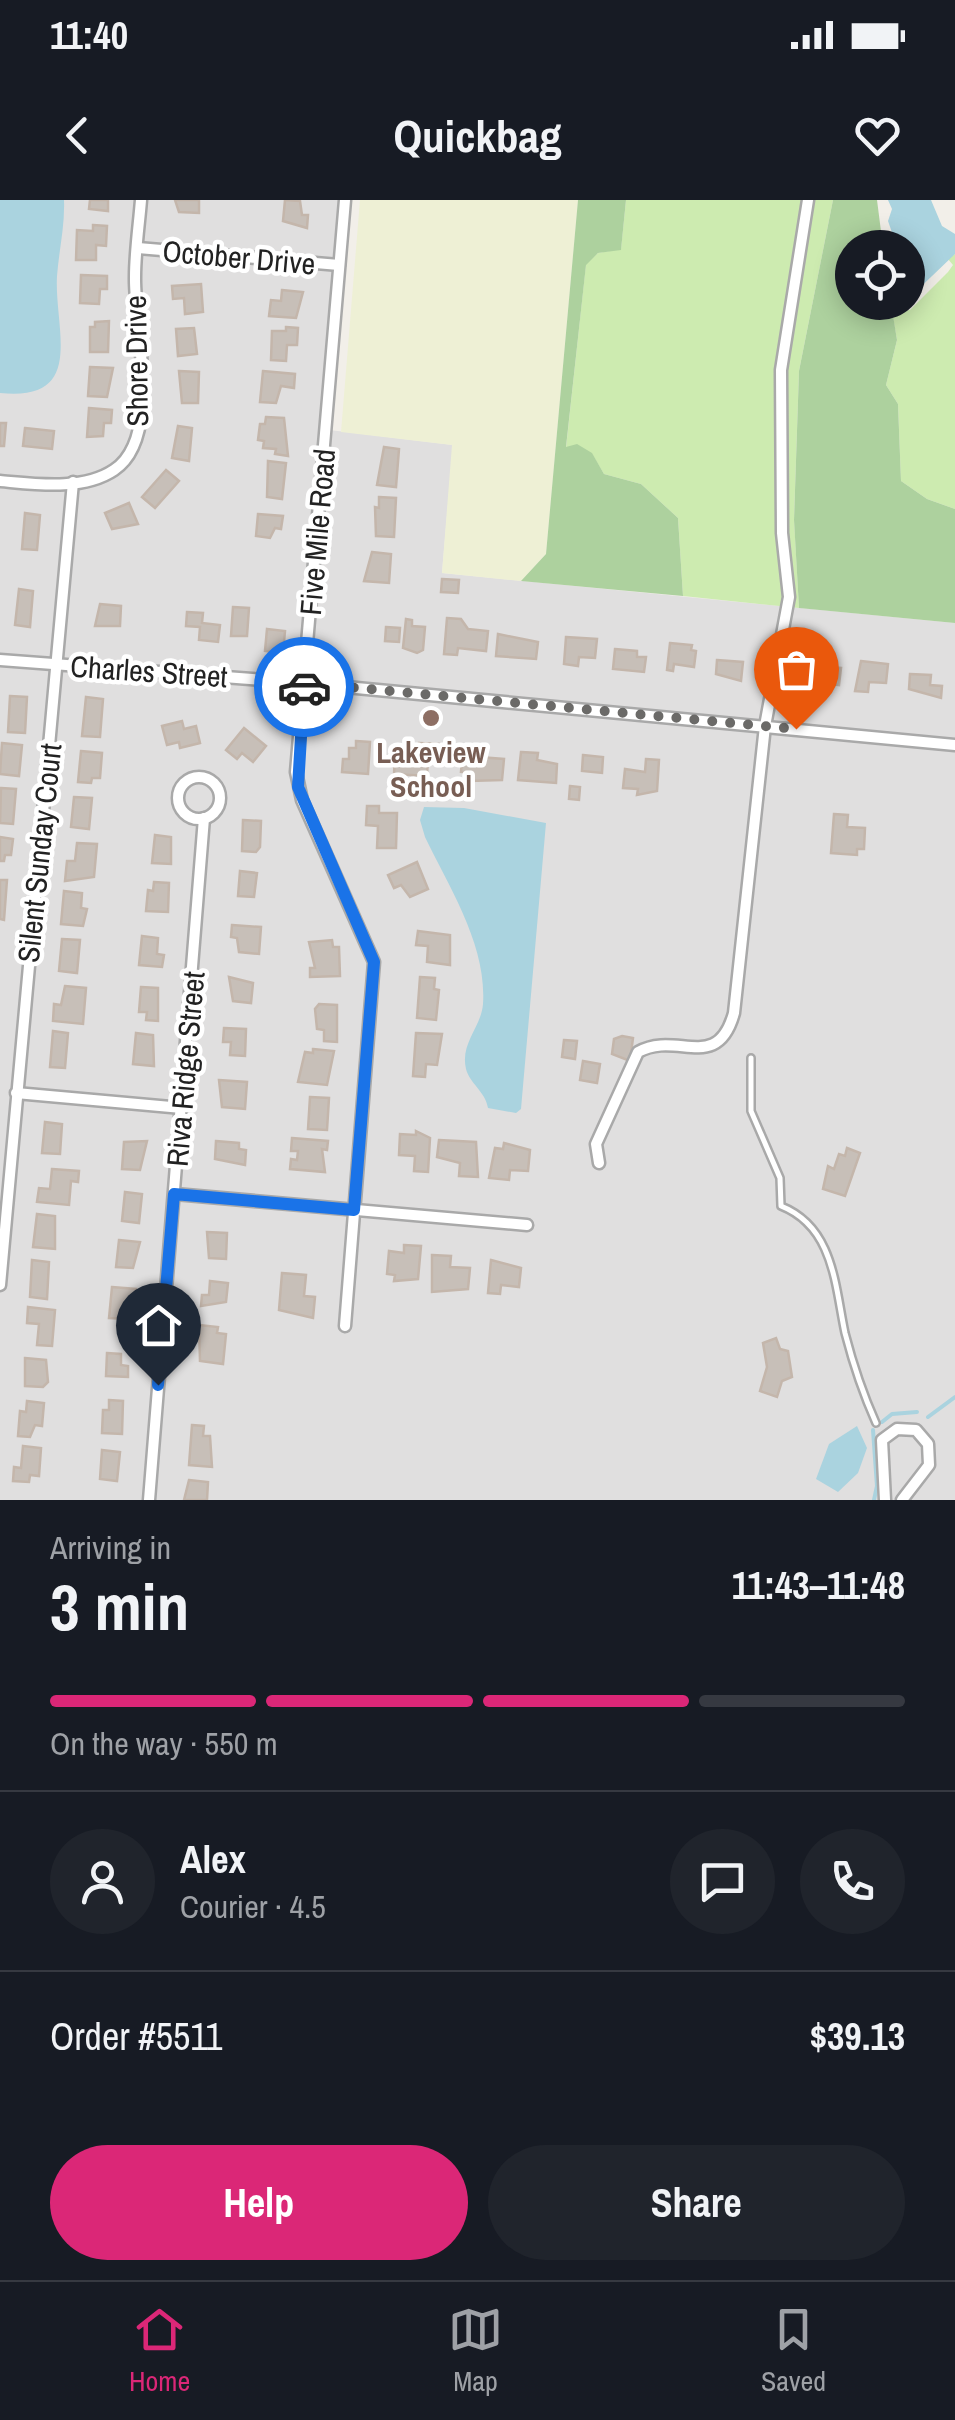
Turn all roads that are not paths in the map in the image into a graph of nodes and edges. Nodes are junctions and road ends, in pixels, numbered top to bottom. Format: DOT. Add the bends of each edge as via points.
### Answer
graph roads {
  1 [pos="141,200"];
  2 [pos="345,200"];
  3 [pos="808,200"];
  4 [pos="138,248"];
  5 [pos="339,265"];
  6 [pos="0,481"];
  7 [pos="73,482"];
  8 [pos="0,660"];
  9 [pos="57,665"];
  10 [pos="304,683"];
  11 [pos="765,726"];
  12 [pos="955,745"];
  13 [pos="204,818"];
  14 [pos="751,1058"];
  15 [pos="16,1094"];
  16 [pos="182,1108"];
  17 [pos="598,1163"];
  18 [pos="174,1194"];
  19 [pos="354,1210"];
  20 [pos="527,1225"];
  21 [pos="0,1284"];
  22 [pos="344,1326"];
  23 [pos="876,1423"];
  24 [pos="148,1500"];
  25 [pos="885,1500"];
  26 [pos="902,1500"];
  1 -- 4 [label="street, Shore Drive"];
  2 -- 5 [label="street, Five Mile Road"];
  3 -- 11 [label="street" via="781,370 788,597"];
  4 -- 5 [label="street, October Drive"];
  4 -- 7 [label="street, Shore Drive" via="138,439 114,470"];
  5 -- 10 [label="street, Five Mile Road"];
  6 -- 7 [label="street"];
  7 -- 9 [label="street, Silent Sunday Court"];
  8 -- 9 [label="street, Charles Street"];
  9 -- 10 [label="street, Charles Street"];
  9 -- 15 [label="street, Silent Sunday Court"];
  10 -- 11 [label="street, Charles Street"];
  10 -- 19 [label="street, Five Mile Road" via="298,787 374,962"];
  11 -- 12 [label="street, Charles Street"];
  11 -- 17 [label="street" via="730,1030 711,1046 660,1044 638,1052 596,1144"];
  13 -- 13 [label="street" via="220,798 210,780 198,777 181,788 179,801 185,813"];
  13 -- 16 [label="street, Riva Ridge Street"];
  14 -- 23 [label="lane" via="751,1111 780,1178 781,1206 809,1222 835,1268 846,1334"];
  15 -- 16 [label="street"];
  15 -- 21 [label="street, Silent Sunday Court"];
  16 -- 18 [label="street, Riva Ridge Street"];
  18 -- 19 [label="street"];
  18 -- 24 [label="street, Riva Ridge Street"];
  19 -- 20 [label="street"];
  19 -- 22 [label="street, Five Mile Road"];
  25 -- 26 [label="street" via="882,1440 896,1430 916,1430 928,1444 929,1465"];
}
